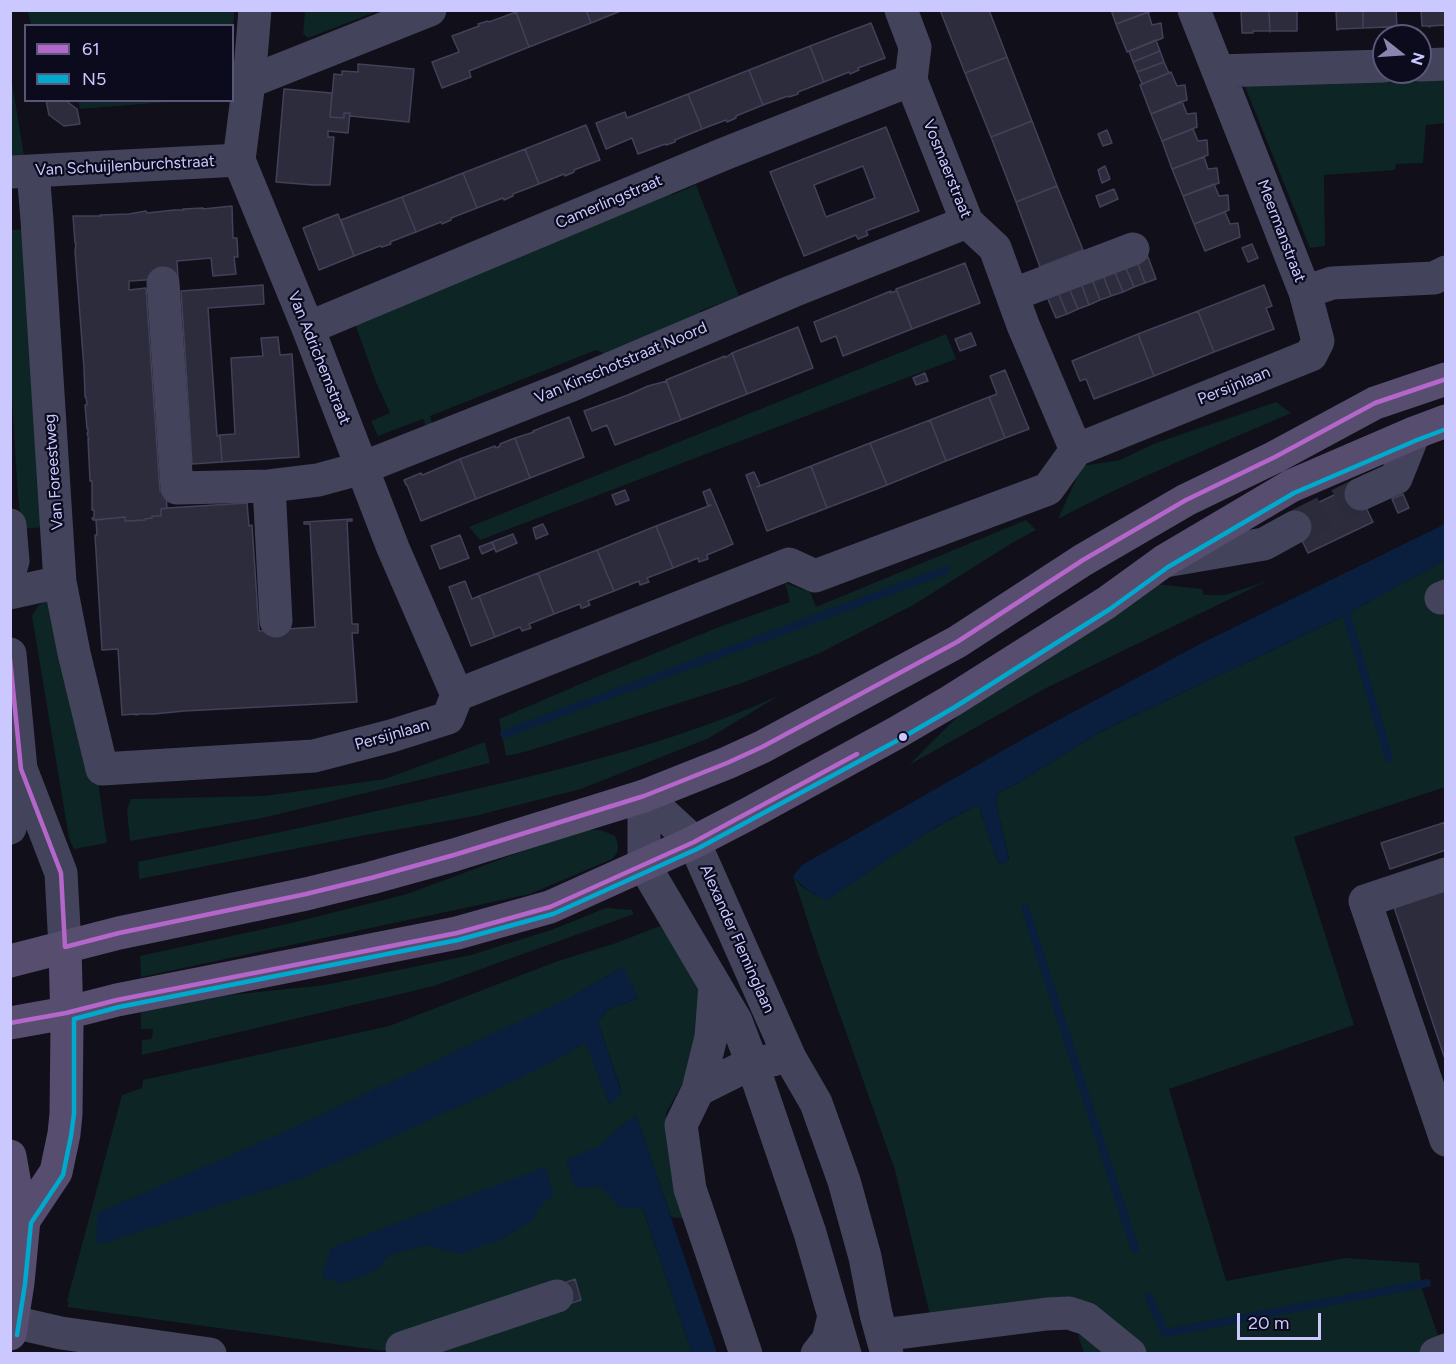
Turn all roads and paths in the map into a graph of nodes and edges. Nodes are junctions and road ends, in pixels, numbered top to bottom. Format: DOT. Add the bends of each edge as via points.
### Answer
graph roads {
  1 [pos="255,10"];
  2 [pos="430,10"];
  3 [pos="901,10"];
  4 [pos="1194,10"];
  5 [pos="1372,66"];
  6 [pos="1218,71"];
  7 [pos="911,80"];
  8 [pos="249,82"];
  9 [pos="239,160"];
  10 [pos="22,171"];
  11 [pos="967,222"];
  12 [pos="1133,249"];
  13 [pos="1446,272"];
  14 [pos="163,283"];
  15 [pos="1305,292"];
  16 [pos="1012,295"];
  17 [pos="308,328"];
  18 [pos="1446,379"];
  19 [pos="1446,422"];
  20 [pos="1413,433"];
  21 [pos="1076,450"];
  22 [pos="362,468"];
  23 [pos="269,486"];
  24 [pos="1361,494"];
  25 [pos="10,525"];
  26 [pos="1295,527"];
  27 [pos="1164,561"];
  28 [pos="10,571"];
  29 [pos="60,582"];
  30 [pos="10,593"];
  31 [pos="276,621"];
  32 [pos="10,654"];
  33 [pos="457,695"];
  34 [pos="21,769"];
  35 [pos="102,769"];
  36 [pos="644,796"];
  37 [pos="10,828"];
  38 [pos="694,842"];
  39 [pos="644,865"];
  40 [pos="1446,874"];
  41 [pos="65,947"];
  42 [pos="10,961"];
  43 [pos="715,985"];
  44 [pos="66,1012"];
  45 [pos="10,1023"];
  46 [pos="790,1058"];
  47 [pos="752,1063"];
  48 [pos="698,1090"];
  49 [pos="1446,1140"];
  50 [pos="10,1156"];
  51 [pos="24,1220"];
  52 [pos="557,1296"];
  53 [pos="834,1316"];
  54 [pos="12,1328"];
  55 [pos="882,1334"];
  56 [pos="1446,1350"];
  57 [pos="210,1353"];
  58 [pos="405,1353"];
  59 [pos="746,1353"];
  60 [pos="817,1353"];
  61 [pos="845,1353"];
  62 [pos="851,1353"];
  63 [pos="1130,1353"];
  64 [pos="1436,1353"];
  1 -- 8 [label="street, Van Adrichemstraat"];
  2 -- 8 [label="street"];
  3 -- 7 [label="street, Vosmaerstraat" via="915,47"];
  4 -- 6 [label="street, Meermanstraat"];
  5 -- 6 [label="street"];
  6 -- 15 [label="street, Meermanstraat"];
  7 -- 11 [label="street, Vosmaerstraat"];
  7 -- 17 [label="street, Camerlingstraat"];
  8 -- 9 [label="street, Van Adrichemstraat"];
  9 -- 10 [label="street, Van Schuijlenburchstraat"];
  9 -- 17 [label="street, Van Adrichemstraat"];
  10 -- 29 [label="street, Van Foreestweg" via="38,220"];
  11 -- 16 [label="street, Vosmaerstraat" via="996,248"];
  11 -- 22 [label="street, Van Kinschotstraat Noord"];
  12 -- 16 [label="street"];
  13 -- 15 [label="street, Meermanstraat" via="1434,278 1332,283"];
  14 -- 23 [label="street, Van Kinschotstraat Noord" via="177,488"];
  15 -- 21 [label="street, Persijnlaan" via="1318,341 1311,355"];
  16 -- 21 [label="street, Vosmaerstraat"];
  17 -- 22 [label="street, Van Adrichemstraat"];
  18 -- 36 [label="main road" via="1375,403 1186,500 1083,560 957,642 849,701 762,747"];
  19 -- 20 [label="main road"];
  20 -- 24 [label="street" via="1396,478"];
  20 -- 27 [label="main road" via="1291,486"];
  21 -- 33 [label="street" via="1048,489 815,576 789,564"];
  22 -- 23 [label="street, Van Kinschotstraat Noord" via="318,480"];
  22 -- 33 [label="street, Van Adrichemstraat"];
  23 -- 31 [label="street"];
  25 -- 28 [label="street"];
  26 -- 27 [label="street" via="1264,544"];
  27 -- 38 [label="main road" via="1106,603 951,701"];
  29 -- 30 [label="street"];
  29 -- 35 [label="street, Van Foreestweg"];
  32 -- 34 [label="street"];
  33 -- 35 [label="street, Persijnlaan" via="448,718 315,756"];
  34 -- 37 [label="street"];
  34 -- 41 [label="street" via="61,873"];
  36 -- 38 [label="street, Alexander Fleminglaan"];
  36 -- 39 [label="street"];
  36 -- 41 [label="main road" via="371,878"];
  38 -- 39 [label="main road"];
  38 -- 46 [label="street, Alexander Fleminglaan"];
  39 -- 43 [label="street"];
  39 -- 44 [label="main road" via="550,907 457,933"];
  40 -- 49 [label="street" via="1365,902"];
  41 -- 42 [label="main road"];
  41 -- 44 [label="main road"];
  43 -- 47 [label="street" via="736,1022"];
  43 -- 48 [label="street" via="711,1037"];
  44 -- 45 [label="main road"];
  44 -- 51 [label="main road" via="64,1134 56,1172"];
  46 -- 47 [label="street"];
  46 -- 55 [label="street, Alexander Fleminglaan" via="816,1103 844,1181"];
  47 -- 48 [label="street"];
  47 -- 53 [label="street"];
  48 -- 59 [label="street" via="681,1125 690,1189"];
  50 -- 51 [label="main road"];
  51 -- 54 [label="main road"];
  52 -- 58 [label="street" via="402,1348"];
  53 -- 60 [label="street" via="828,1340"];
  53 -- 61 [label="street"];
  54 -- 57 [label="street"];
  55 -- 62 [label="street" via="865,1340"];
  55 -- 63 [label="street" via="1069,1313 1087,1319"];
  56 -- 64 [label="street"];
}
